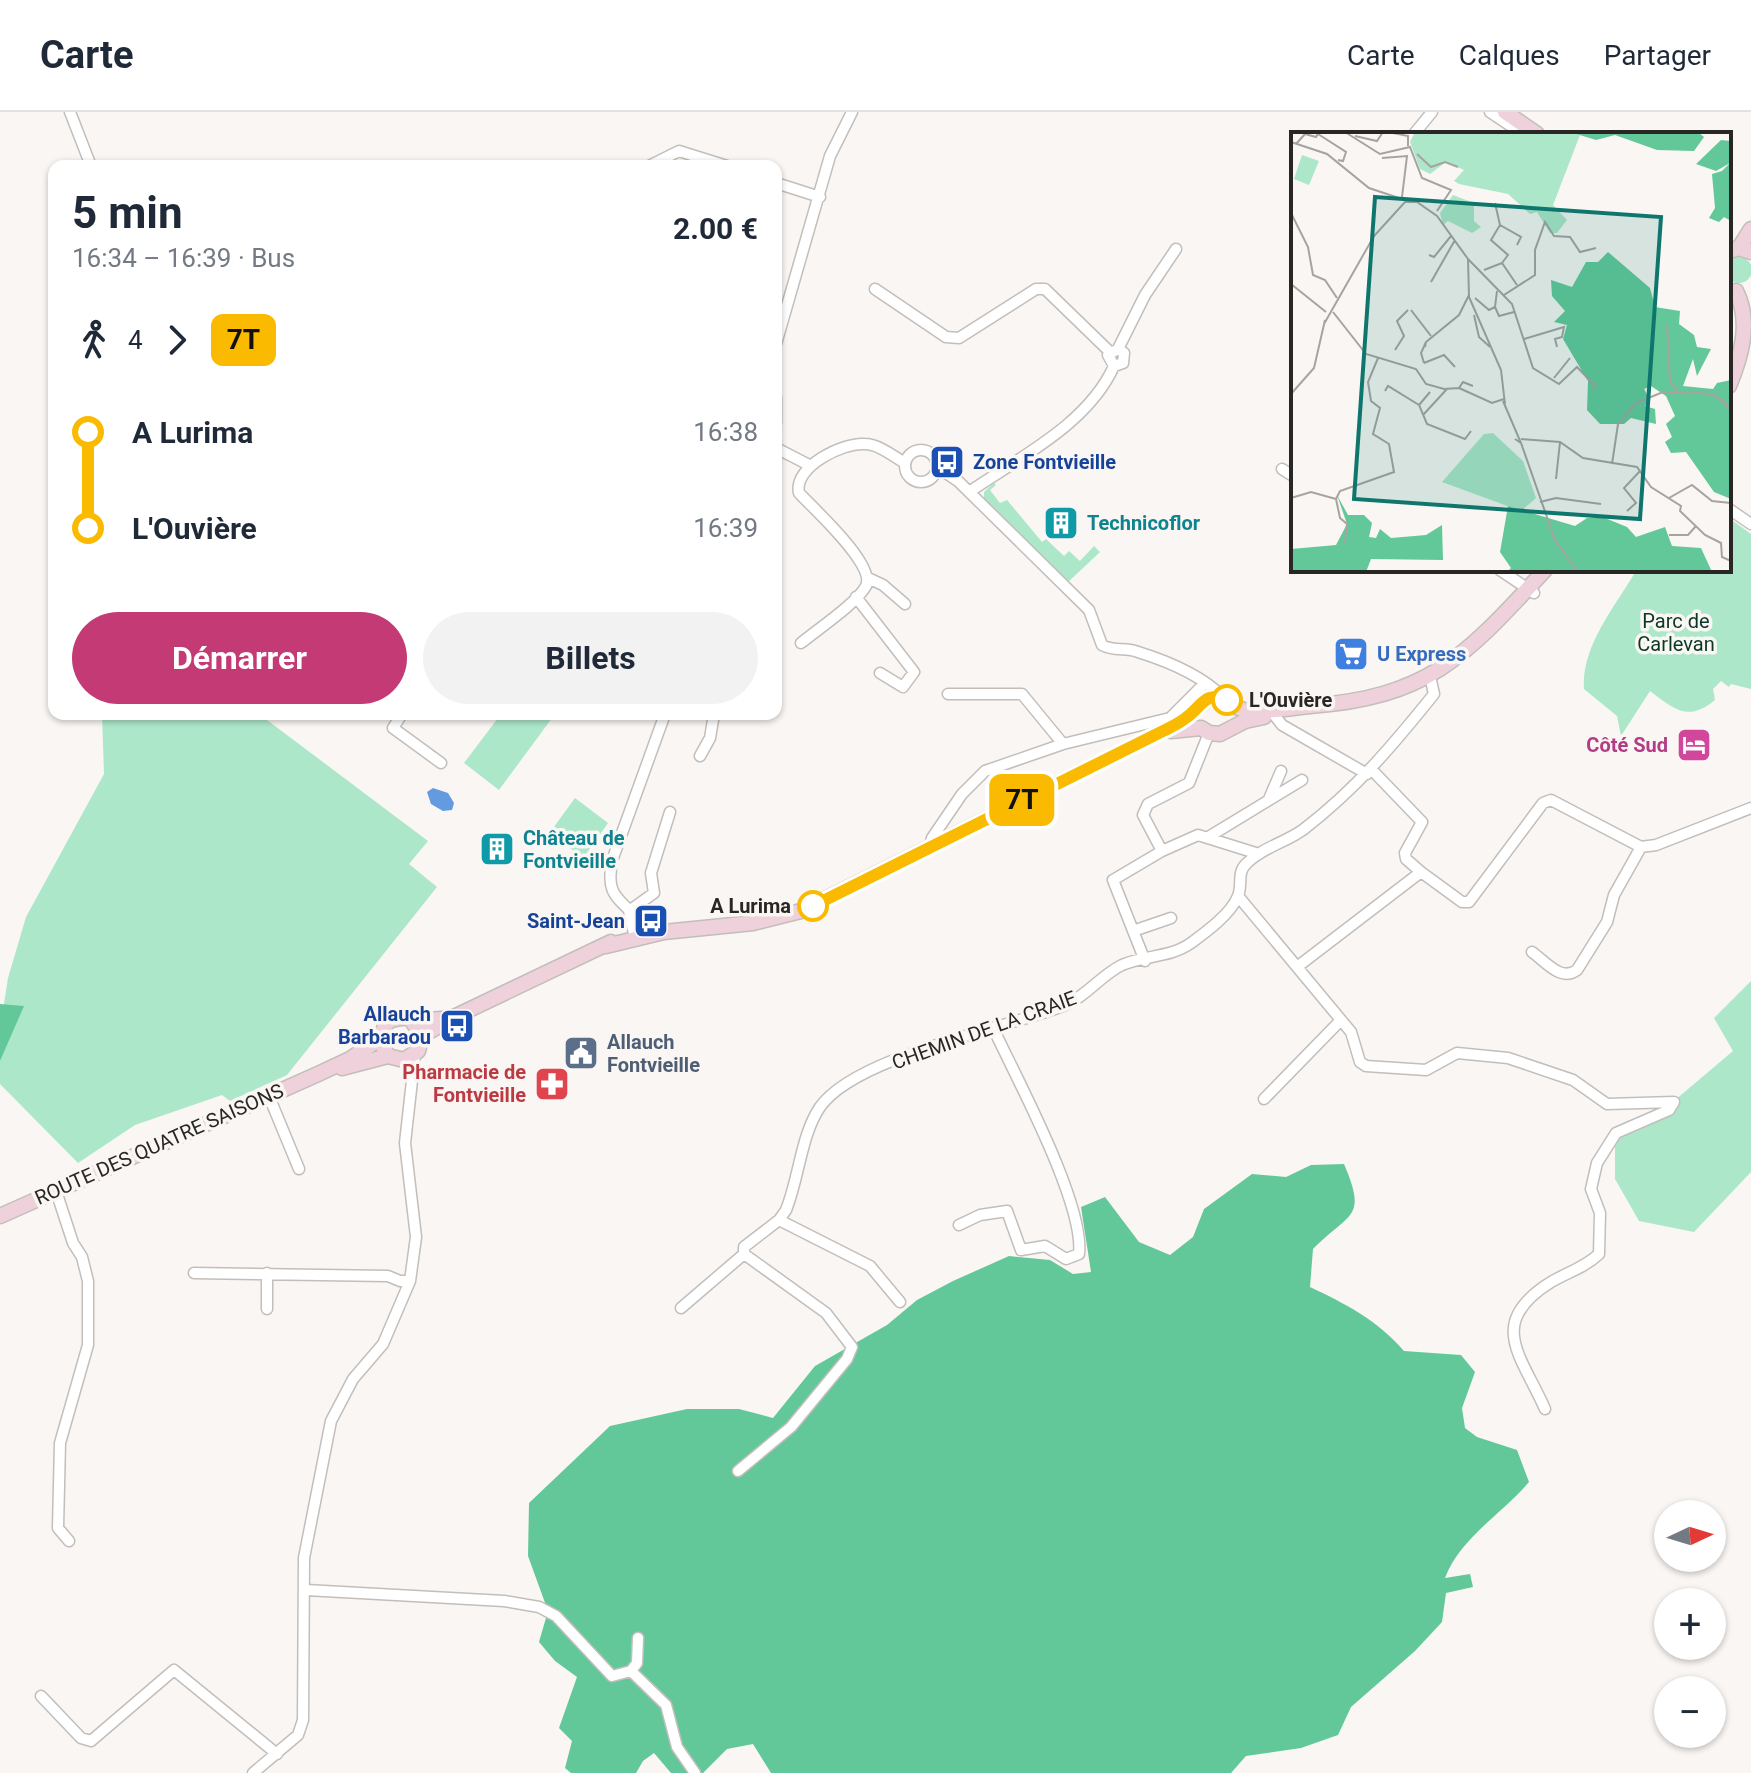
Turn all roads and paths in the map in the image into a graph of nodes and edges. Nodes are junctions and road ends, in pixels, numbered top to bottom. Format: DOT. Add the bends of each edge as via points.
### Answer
graph roads {
  1 [pos="70,112"];
  2 [pos="852,112"];
  3 [pos="1432,112"];
  4 [pos="1490,112"];
  5 [pos="1505,112"];
  6 [pos="1520,112"];
  7 [pos="1416,132"];
  8 [pos="1520,132"];
  9 [pos="1534,132"];
  10 [pos="1548,132"];
  11 [pos="89,160"];
  12 [pos="661,160"];
  13 [pos="708,160"];
  14 [pos="782,185"];
  15 [pos="820,197"];
  16 [pos="1751,229"];
  17 [pos="1176,249"];
  18 [pos="1740,250"];
  19 [pos="875,289"];
  20 [pos="1742,289"];
  21 [pos="1751,297"];
  22 [pos="782,314"];
  23 [pos="1751,347"];
  24 [pos="1114,351"];
  25 [pos="1731,379"];
  26 [pos="1731,395"];
  27 [pos="782,451"];
  28 [pos="905,463"];
  29 [pos="811,466"];
  30 [pos="937,467"];
  31 [pos="1282,469"];
  32 [pos="1291,475"];
  33 [pos="969,492"];
  34 [pos="1731,510"];
  35 [pos="1751,524"];
  36 [pos="1503,572"];
  37 [pos="1544,572"];
  38 [pos="1552,572"];
  39 [pos="868,578"];
  40 [pos="1531,590"];
  41 [pos="856,597"];
  42 [pos="905,604"];
  43 [pos="801,643"];
  44 [pos="880,673"];
  45 [pos="1205,683"];
  46 [pos="1428,688"];
  47 [pos="948,694"];
  48 [pos="1228,703"];
  49 [pos="1201,704"];
  50 [pos="1278,715"];
  51 [pos="398,720"];
  52 [pos="663,720"];
  53 [pos="713,720"];
  54 [pos="1230,728"];
  55 [pos="1163,731"];
  56 [pos="1205,731"];
  57 [pos="1063,744"];
  58 [pos="700,756"];
  59 [pos="441,763"];
  60 [pos="1281,771"];
  61 [pos="1370,772"];
  62 [pos="1302,780"];
  63 [pos="1268,801"];
  64 [pos="1751,808"];
  65 [pos="670,812"];
  66 [pos="1210,836"];
  67 [pos="1641,847"];
  68 [pos="929,849"];
  69 [pos="1162,851"];
  70 [pos="1259,854"];
  71 [pos="1421,872"];
  72 [pos="1238,896"];
  73 [pos="629,911"];
  74 [pos="1171,918"];
  75 [pos="1133,931"];
  76 [pos="636,934"];
  77 [pos="1532,952"];
  78 [pos="1145,961"];
  79 [pos="1297,967"];
  80 [pos="454,1017"];
  81 [pos="1341,1020"];
  82 [pos="412,1021"];
  83 [pos="994,1030"];
  84 [pos="422,1036"];
  85 [pos="379,1039"];
  86 [pos="415,1054"];
  87 [pos="393,1058"];
  88 [pos="318,1074"];
  89 [pos="412,1074"];
  90 [pos="268,1094"];
  91 [pos="1264,1099"];
  92 [pos="299,1169"];
  93 [pos="56,1191"];
  94 [pos="0,1216"];
  95 [pos="779,1220"];
  96 [pos="959,1225"];
  97 [pos="744,1254"];
  98 [pos="194,1273"];
  99 [pos="267,1273"];
  100 [pos="410,1281"];
  101 [pos="900,1302"];
  102 [pos="681,1308"];
  103 [pos="267,1309"];
  104 [pos="1545,1409"];
  105 [pos="738,1471"];
  106 [pos="69,1541"];
  107 [pos="306,1590"];
  108 [pos="638,1638"];
  109 [pos="631,1671"];
  110 [pos="41,1696"];
  111 [pos="277,1754"];
  112 [pos="253,1773"];
  113 [pos="695,1773"];
  1 -- 11 [label="street"];
  2 -- 15 [label="street" via="830,156"];
  3 -- 7 [label="street"];
  4 -- 8 [label="street"];
  5 -- 9 [label="main road"];
  6 -- 10 [label="main road"];
  12 -- 13 [label="street" via="679,151"];
  14 -- 15 [label="street"];
  15 -- 22 [label="street"];
  16 -- 18 [label="main road"];
  17 -- 24 [label="street"];
  19 -- 24 [label="street" via="946,337 959,338 1036,289 1045,289"];
  20 -- 21 [label="main road"];
  20 -- 25 [label="main road" via="1748,324"];
  23 -- 26 [label="main road"];
  24 -- 33 [label="street" via="1125,360 1114,366 1090,404"];
  27 -- 29 [label="street"];
  28 -- 29 [label="street" via="860,444"];
  28 -- 30 [label="street" via="909,454 923,450 932,454"];
  28 -- 30 [label="street" via="906,473 919,482 933,477"];
  29 -- 39 [label="street" via="799,482 799,493 847,544"];
  30 -- 33 [label="street"];
  31 -- 32 [label="street"];
  33 -- 45 [label="street" via="1089,610 1102,645 1137,651"];
  34 -- 35 [label="street"];
  36 -- 40 [label="street"];
  37 -- 40 [label="main road"];
  38 -- 40 [label="main road"];
  39 -- 41 [label="street"];
  39 -- 42 [label="street"];
  40 -- 46 [label="main road" via="1468,659"];
  41 -- 43 [label="street"];
  41 -- 44 [label="street" via="914,672 903,687"];
  45 -- 48 [label="street"];
  45 -- 49 [label="street"];
  45 -- 57 [label="street" via="1170,718"];
  46 -- 48 [label="main road" via="1351,703 1250,711"];
  46 -- 50 [label="main road" via="1367,708"];
  46 -- 61 [label="street, CHEMIN DE LA CRAIE"];
  47 -- 57 [label="street" via="1022,694"];
  48 -- 49 [label="main road"];
  48 -- 54 [label="main road" via="1234,718"];
  49 -- 55 [label="main road, ROUTE DES QUATRE SAISONS"];
  49 -- 56 [label="main road"];
  50 -- 54 [label="main road, ROUTE DES QUATRE SAISONS"];
  50 -- 61 [label="street" via="1282,725"];
  51 -- 59 [label="street" via="393,728"];
  52 -- 73 [label="street" via="609,874 614,897"];
  53 -- 58 [label="street"];
  54 -- 56 [label="main road, ROUTE DES QUATRE SAISONS" via="1220,734"];
  55 -- 56 [label="main road, ROUTE DES QUATRE SAISONS"];
  55 -- 68 [label="main road, ROUTE DES QUATRE SAISONS"];
  56 -- 69 [label="street" via="1189,783 1144,808"];
  57 -- 68 [label="street" via="985,771 962,794"];
  60 -- 63 [label="street"];
  61 -- 70 [label="street, CHEMIN DE LA CRAIE" via="1302,830"];
  61 -- 71 [label="street" via="1422,822 1405,853"];
  62 -- 63 [label="street"];
  63 -- 66 [label="street"];
  64 -- 67 [label="street"];
  65 -- 73 [label="street" via="651,873 654,893"];
  66 -- 69 [label="street" via="1188,838"];
  66 -- 70 [label="street"];
  67 -- 71 [label="street" via="1551,800 1543,803 1469,902"];
  67 -- 77 [label="street" via="1614,895 1607,922 1577,970 1561,974"];
  68 -- 76 [label="main road, ROUTE DES QUATRE SAISONS" via="801,911 753,923"];
  69 -- 75 [label="street" via="1113,880"];
  70 -- 72 [label="street, CHEMIN DE LA CRAIE" via="1240,871"];
  71 -- 79 [label="street"];
  72 -- 78 [label="street, CHEMIN DE LA CRAIE" via="1189,945"];
  72 -- 79 [label="street"];
  73 -- 76 [label="street"];
  74 -- 75 [label="street"];
  75 -- 78 [label="street"];
  76 -- 80 [label="main road, ROUTE DES QUATRE SAISONS"];
  78 -- 83 [label="street, CHEMIN DE LA CRAIE" via="1119,967 1066,1005"];
  79 -- 81 [label="street"];
  80 -- 82 [label="main road, ROUTE DES QUATRE SAISONS"];
  80 -- 84 [label="main road, ROUTE DES QUATRE SAISONS"];
  81 -- 91 [label="street"];
  81 -- 104 [label="street" via="1356,1042 1360,1062 1369,1067 1426,1070 1457,1053 1508,1058 1573,1080 1607,1104 1674,1102 1669,1110 1616,1133 1597,1163 1591,1189 1600,1213 1599,1254 1586,1267 1547,1284 1515,1318 1511,1334 1521,1366"];
  82 -- 84 [label="main road"];
  82 -- 85 [label="main road, ROUTE DES QUATRE SAISONS" via="393,1019"];
  83 -- 95 [label="street, CHEMIN DE LA CRAIE" via="967,1034 841,1085 813,1121 794,1189"];
  83 -- 96 [label="street" via="1058,1170 1079,1254 1066,1259 1045,1246 1021,1250 1007,1211"];
  84 -- 86 [label="main road"];
  85 -- 87 [label="main road"];
  85 -- 88 [label="main road, ROUTE DES QUATRE SAISONS"];
  86 -- 87 [label="main road, ROUTE DES QUATRE SAISONS"];
  86 -- 89 [label="street"];
  87 -- 88 [label="main road, ROUTE DES QUATRE SAISONS"];
  87 -- 89 [label="street"];
  88 -- 90 [label="main road, ROUTE DES QUATRE SAISONS"];
  89 -- 100 [label="street" via="405,1143 416,1228"];
  90 -- 92 [label="street"];
  90 -- 93 [label="main road, ROUTE DES QUATRE SAISONS"];
  93 -- 94 [label="main road, ROUTE DES QUATRE SAISONS"];
  93 -- 106 [label="street" via="88,1281 88,1345 60,1443 58,1528"];
  95 -- 97 [label="street, CHEMIN DE LA CRAIE" via="744,1247"];
  95 -- 101 [label="street" via="870,1266"];
  97 -- 102 [label="street, CHEMIN DE LA CRAIE"];
  97 -- 105 [label="street" via="826,1313 852,1347 791,1427"];
  98 -- 99 [label="street"];
  99 -- 100 [label="street"];
  99 -- 103 [label="street"];
  100 -- 107 [label="street" via="383,1344 353,1379 331,1421 305,1547"];
  107 -- 109 [label="street" via="539,1607 556,1616 612,1676"];
  107 -- 111 [label="street" via="303,1720 298,1735"];
  108 -- 109 [label="street" via="637,1663"];
  109 -- 113 [label="street" via="666,1705 677,1747"];
  110 -- 111 [label="street" via="81,1738 91,1741 174,1670"];
  111 -- 112 [label="street"];
}
